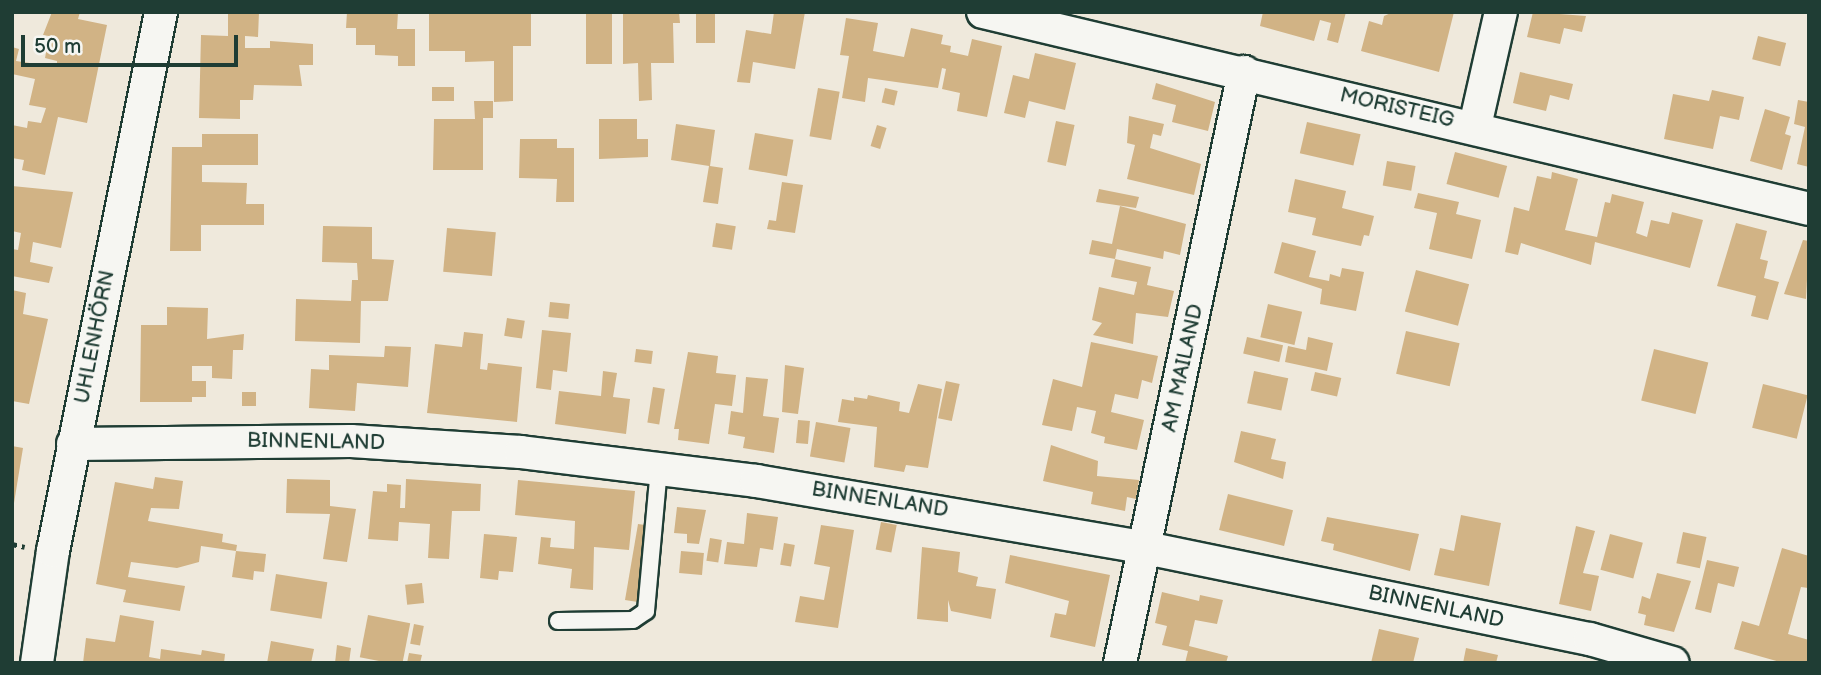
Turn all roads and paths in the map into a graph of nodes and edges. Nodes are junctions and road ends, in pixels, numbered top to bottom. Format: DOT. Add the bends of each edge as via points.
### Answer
graph roads {
  1 [pos="161,12"];
  2 [pos="983,12"];
  3 [pos="1501,12"];
  4 [pos="1244,72"];
  5 [pos="1475,126"];
  6 [pos="1809,209"];
  7 [pos="74,444"];
  8 [pos="659,469"];
  9 [pos="1146,548"];
  10 [pos="558,621"];
  11 [pos="37,663"];
  12 [pos="1120,663"];
  13 [pos="1673,663"];
  1 -- 7 [label="street, UHLENHÖRN"];
  2 -- 4 [label="street, MORISTEIG"];
  3 -- 5 [label="street"];
  4 -- 5 [label="street, MORISTEIG"];
  4 -- 9 [label="street, AM MAILAND"];
  5 -- 6 [label="street, MORISTEIG"];
  7 -- 8 [label="street, BINNENLAND" via="351,441 521,452"];
  7 -- 11 [label="street, UHLENHÖRN"];
  8 -- 9 [label="street, BINNENLAND" via="947,511"];
  8 -- 10 [label="lane" via="646,611 632,620"];
  9 -- 12 [label="street, AM MAILAND"];
  9 -- 13 [label="street, BINNENLAND" via="1590,639"];
}
